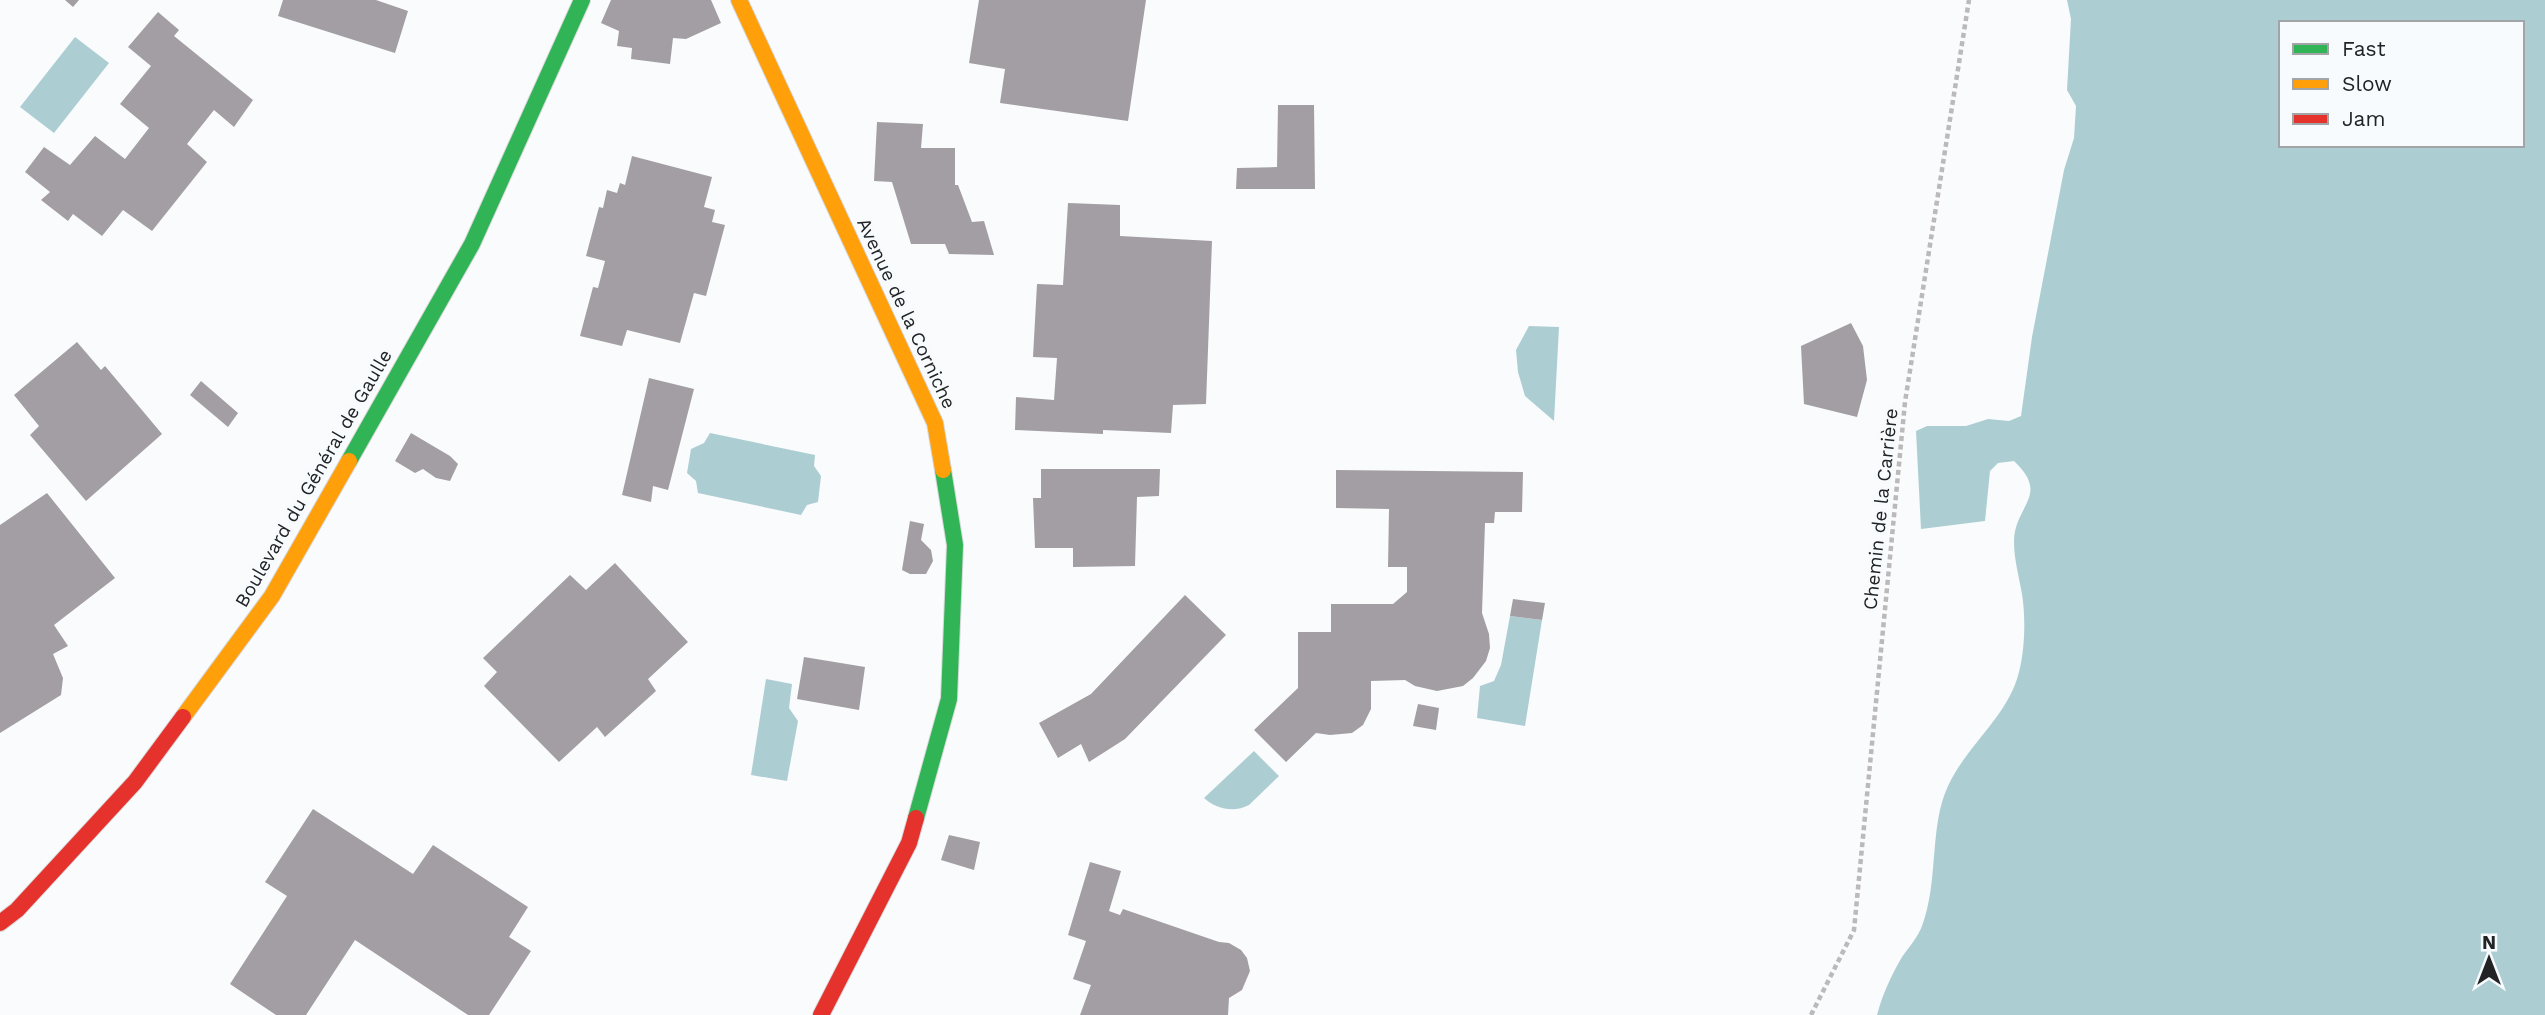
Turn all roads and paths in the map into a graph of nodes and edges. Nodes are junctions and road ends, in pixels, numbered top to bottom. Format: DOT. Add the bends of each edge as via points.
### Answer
graph roads {
  1 [pos="582,0"];
  2 [pos="739,0"];
  3 [pos="1969,0"];
  4 [pos="0,923"];
  5 [pos="821,1015"];
  6 [pos="1811,1015"];
  1 -- 4 [label="street, Boulevard du Général de Gaulle" via="472,244 272,596 135,782"];
  2 -- 5 [label="street, Avenue de la Corniche" via="935,423 955,545 949,699 909,843"];
  3 -- 6 [label="path, Chemin de la Carrière" via="1905,402 1854,930"];
}
